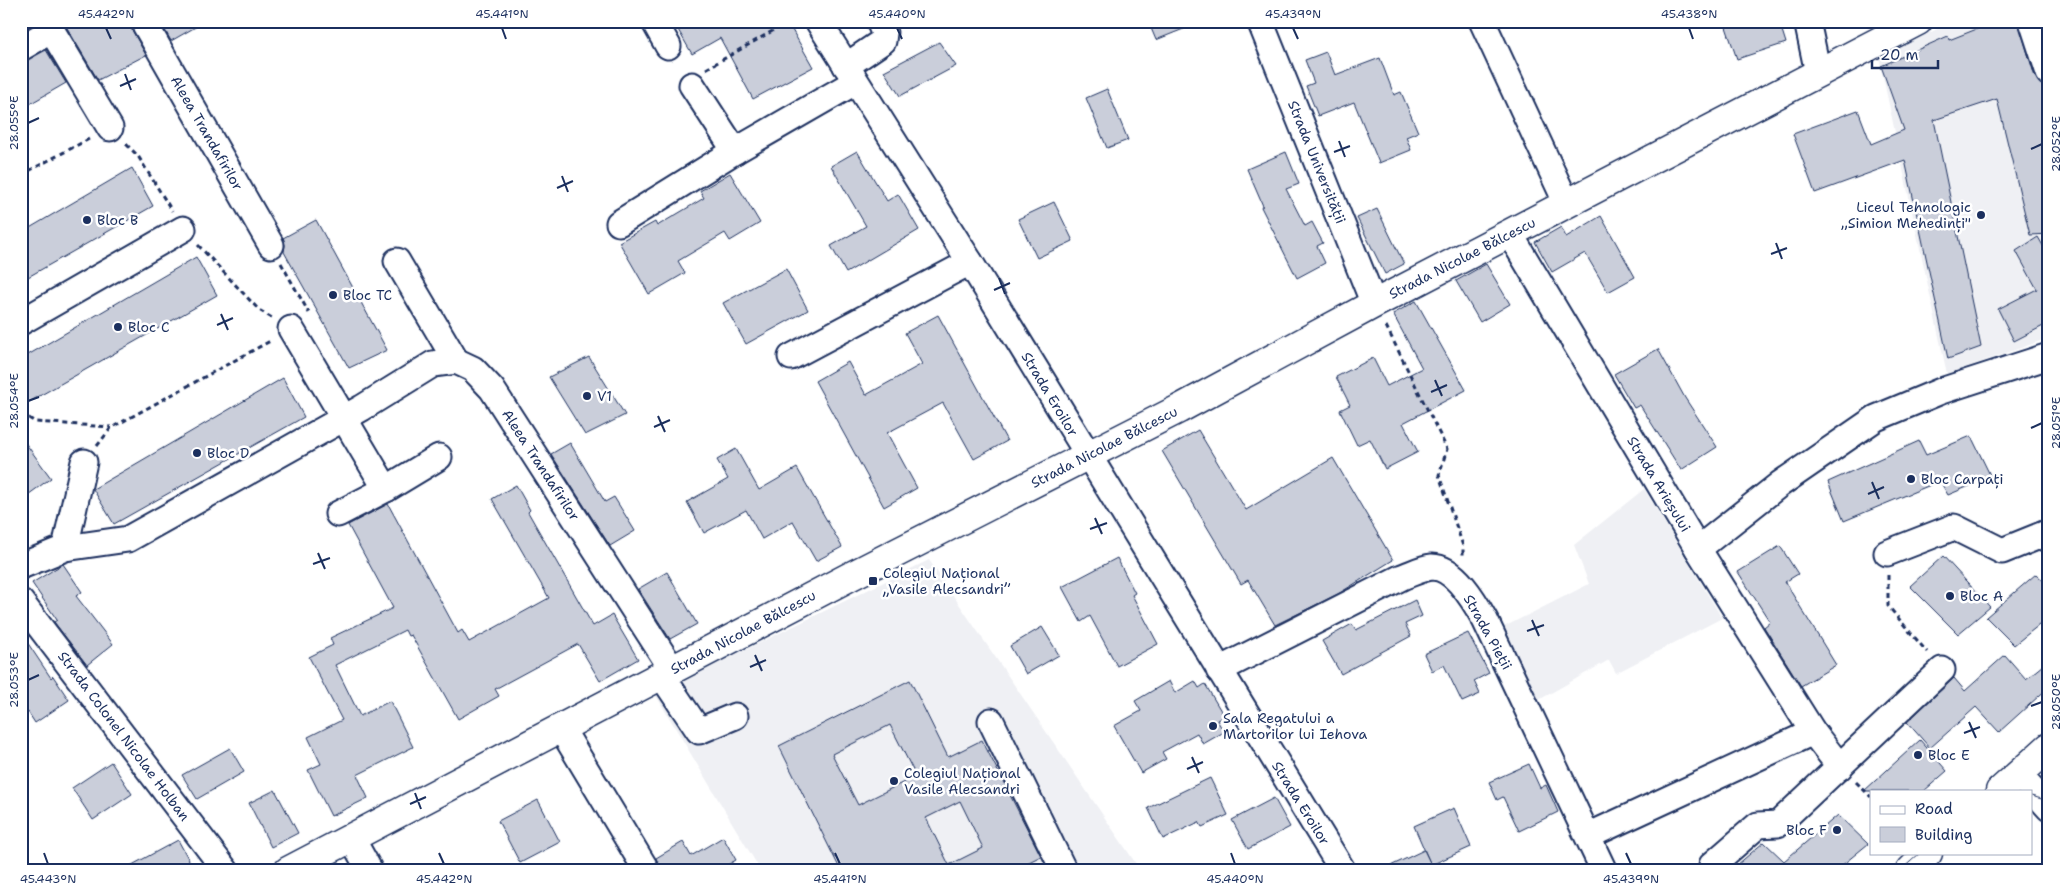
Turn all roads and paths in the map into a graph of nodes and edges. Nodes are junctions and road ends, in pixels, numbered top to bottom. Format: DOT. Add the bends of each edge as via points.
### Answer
graph roads {
  1 [pos="143,21"];
  2 [pos="654,21"];
  3 [pos="790,21"];
  4 [pos="818,21"];
  5 [pos="879,21"];
  6 [pos="1260,21"];
  7 [pos="1482,21"];
  8 [pos="1806,21"];
  9 [pos="1918,21"];
  10 [pos="2032,21"];
  11 [pos="49,26"];
  12 [pos="668,46"];
  13 [pos="21,48"];
  14 [pos="1818,73"];
  15 [pos="2049,73"];
  16 [pos="851,74"];
  17 [pos="692,85"];
  18 [pos="110,128"];
  19 [pos="735,151"];
  20 [pos="21,176"];
  21 [pos="1567,204"];
  22 [pos="619,223"];
  23 [pos="183,229"];
  24 [pos="1510,234"];
  25 [pos="272,246"];
  26 [pos="397,261"];
  27 [pos="970,262"];
  28 [pos="1374,304"];
  29 [pos="21,322"];
  30 [pos="292,329"];
  31 [pos="2049,356"];
  32 [pos="791,357"];
  33 [pos="456,361"];
  34 [pos="21,413"];
  35 [pos="352,413"];
  36 [pos="111,428"];
  37 [pos="1088,456"];
  38 [pos="439,457"];
  39 [pos="84,462"];
  40 [pos="386,489"];
  41 [pos="338,514"];
  42 [pos="2049,532"];
  43 [pos="65,548"];
  44 [pos="1698,550"];
  45 [pos="1887,553"];
  46 [pos="21,566"];
  47 [pos="1463,586"];
  48 [pos="21,602"];
  49 [pos="1219,670"];
  50 [pos="1942,670"];
  51 [pos="667,673"];
  52 [pos="736,716"];
  53 [pos="991,721"];
  54 [pos="561,728"];
  55 [pos="1814,732"];
  56 [pos="2049,747"];
  57 [pos="1840,767"];
  58 [pos="2009,782"];
  59 [pos="2021,790"];
  60 [pos="2032,797"];
  61 [pos="2049,808"];
  62 [pos="1588,836"];
  63 [pos="351,837"];
  64 [pos="1712,865"];
  65 [pos="226,871"];
  66 [pos="288,871"];
  67 [pos="370,871"];
  68 [pos="647,871"];
  69 [pos="1064,871"];
  70 [pos="1343,871"];
  71 [pos="1604,871"];
  1 -- 25 [label="street, Aleea Trandafirilor"];
  2 -- 12 [label="street"];
  3 -- 17 [label="path" via="708,67"];
  4 -- 16 [label="street, Strada Eroilor"];
  5 -- 16 [label="street" via="884,33 883,41"];
  6 -- 28 [label="street, Strada Universității"];
  7 -- 21 [label="street"];
  8 -- 14 [label="street"];
  9 -- 14 [label="main road, Strada Nicolae Bălcescu"];
  10 -- 15 [label="street"];
  11 -- 13 [label="street"];
  11 -- 18 [label="street"];
  14 -- 21 [label="main road, Strada Nicolae Bălcescu"];
  16 -- 19 [label="street"];
  16 -- 27 [label="street, Strada Eroilor"];
  17 -- 19 [label="street"];
  18 -- 20 [label="path"];
  18 -- 23 [label="path" via="138,156"];
  19 -- 22 [label="street"];
  21 -- 24 [label="main road, Strada Nicolae Bălcescu"];
  23 -- 29 [label="street"];
  23 -- 30 [label="path" via="259,310"];
  24 -- 28 [label="main road, Strada Nicolae Bălcescu"];
  24 -- 44 [label="street, Strada Arieșului"];
  26 -- 33 [label="street"];
  27 -- 32 [label="street"];
  27 -- 37 [label="street, Strada Eroilor"];
  28 -- 37 [label="main road, Strada Nicolae Bălcescu"];
  28 -- 47 [label="path" via="1447,450 1439,475 1463,546"];
  30 -- 35 [label="street"];
  30 -- 36 [label="path"];
  31 -- 44 [label="street" via="1942,391 1876,418 1780,484"];
  33 -- 35 [label="street" via="433,364"];
  33 -- 51 [label="street, Aleea Trandafirilor" via="473,369 492,389"];
  34 -- 36 [label="path" via="35,422"];
  35 -- 40 [label="street"];
  35 -- 43 [label="street" via="128,539"];
  36 -- 39 [label="path"];
  37 -- 49 [label="street, Strada Eroilor"];
  37 -- 51 [label="main road, Strada Nicolae Bălcescu"];
  38 -- 40 [label="street"];
  39 -- 43 [label="street"];
  40 -- 41 [label="street"];
  42 -- 45 [label="street" via="2002,551 1954,527"];
  43 -- 46 [label="street"];
  44 -- 55 [label="street, Strada Arieșului"];
  45 -- 50 [label="path" via="1888,606"];
  47 -- 49 [label="street, Strada Pieții" via="1442,569 1431,567 1419,571"];
  47 -- 62 [label="street, Strada Pieții" via="1476,603 1500,649"];
  48 -- 65 [label="street, Strada Colonel Nicolae Holban"];
  49 -- 70 [label="street, Strada Eroilor"];
  50 -- 57 [label="street"];
  51 -- 52 [label="street, Aleea Trandafirilor" via="699,731"];
  51 -- 54 [label="main road, Strada Nicolae Bălcescu"];
  53 -- 69 [label="street"];
  54 -- 63 [label="main road, Strada Nicolae Bălcescu"];
  54 -- 68 [label="street"];
  55 -- 57 [label="street, Strada Arieșului"];
  55 -- 62 [label="street"];
  56 -- 58 [label="main road"];
  57 -- 64 [label="street" via="1778,824 1758,825"];
  58 -- 59 [label="street"];
  60 -- 61 [label="street"];
  62 -- 71 [label="street, Strada Pieții"];
  63 -- 66 [label="main road, Strada Nicolae Bălcescu"];
  63 -- 67 [label="street"];
}
